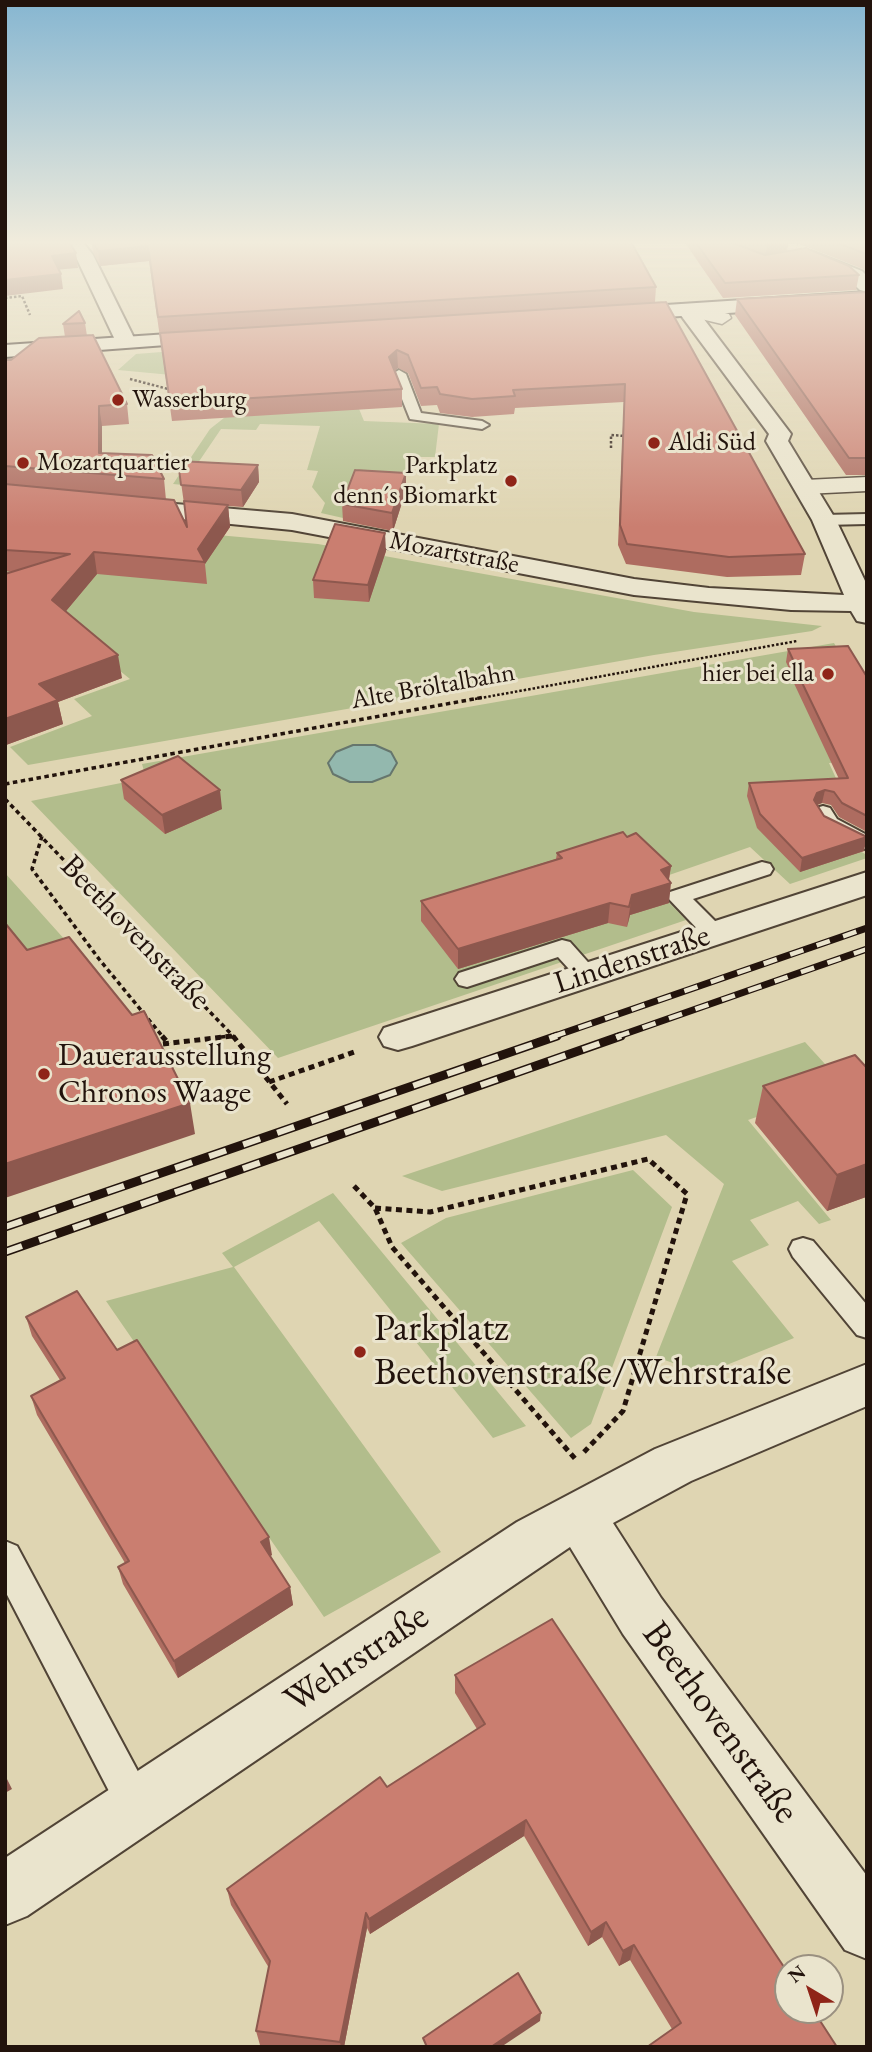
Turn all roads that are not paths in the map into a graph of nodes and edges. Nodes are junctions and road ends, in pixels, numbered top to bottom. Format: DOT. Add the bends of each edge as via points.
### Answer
graph roads {
  1 [pos="123,336"];
  2 [pos="233,336"];
  3 [pos="706,336"];
  4 [pos="126,342"];
  5 [pos="5,351"];
  6 [pos="399,374"];
  7 [pos="482,425"];
  8 [pos="867,484"];
  9 [pos="805,487"];
  10 [pos="102,505"];
  11 [pos="867,519"];
  12 [pos="824,520"];
  13 [pos="865,607"];
  14 [pos="823,812"];
  15 [pos="867,844"];
  16 [pos="762,869"];
  17 [pos="867,883"];
  18 [pos="714,933"];
  19 [pos="587,975"];
  20 [pos="467,979"];
  21 [pos="398,1037"];
  22 [pos="803,1249"];
  23 [pos="867,1326"];
  24 [pos="867,1384"];
  25 [pos="578,1514"];
  26 [pos="5,1557"];
  27 [pos="137,1807"];
  28 [pos="5,1894"];
  29 [pos="867,1928"];
  1 -- 4 [label="street"];
  2 -- 4 [label="street"];
  3 -- 9 [label="street" via="780,434 777,441"];
  4 -- 5 [label="street"];
  6 -- 7 [label="lane" via="415,416"];
  8 -- 9 [label="street"];
  9 -- 12 [label="street"];
  10 -- 13 [label="street, Mozartstraße" via="292,522 634,587"];
  11 -- 12 [label="lane"];
  12 -- 13 [label="street"];
  14 -- 15 [label="lane" via="829,824"];
  16 -- 18 [label="lane" via="678,897"];
  17 -- 18 [label="street, Lindenstraße"];
  18 -- 19 [label="street, Lindenstraße"];
  19 -- 20 [label="lane" via="562,947"];
  19 -- 21 [label="street, Lindenstraße"];
  22 -- 23 [label="lane"];
  24 -- 25 [label="street, Wehrstraße" via="673,1465"];
  25 -- 27 [label="street, Wehrstraße"];
  25 -- 29 [label="street, Beethovenstraße" via="642,1616"];
  26 -- 27 [label="lane"];
  27 -- 28 [label="street, Wehrstraße"];
}
